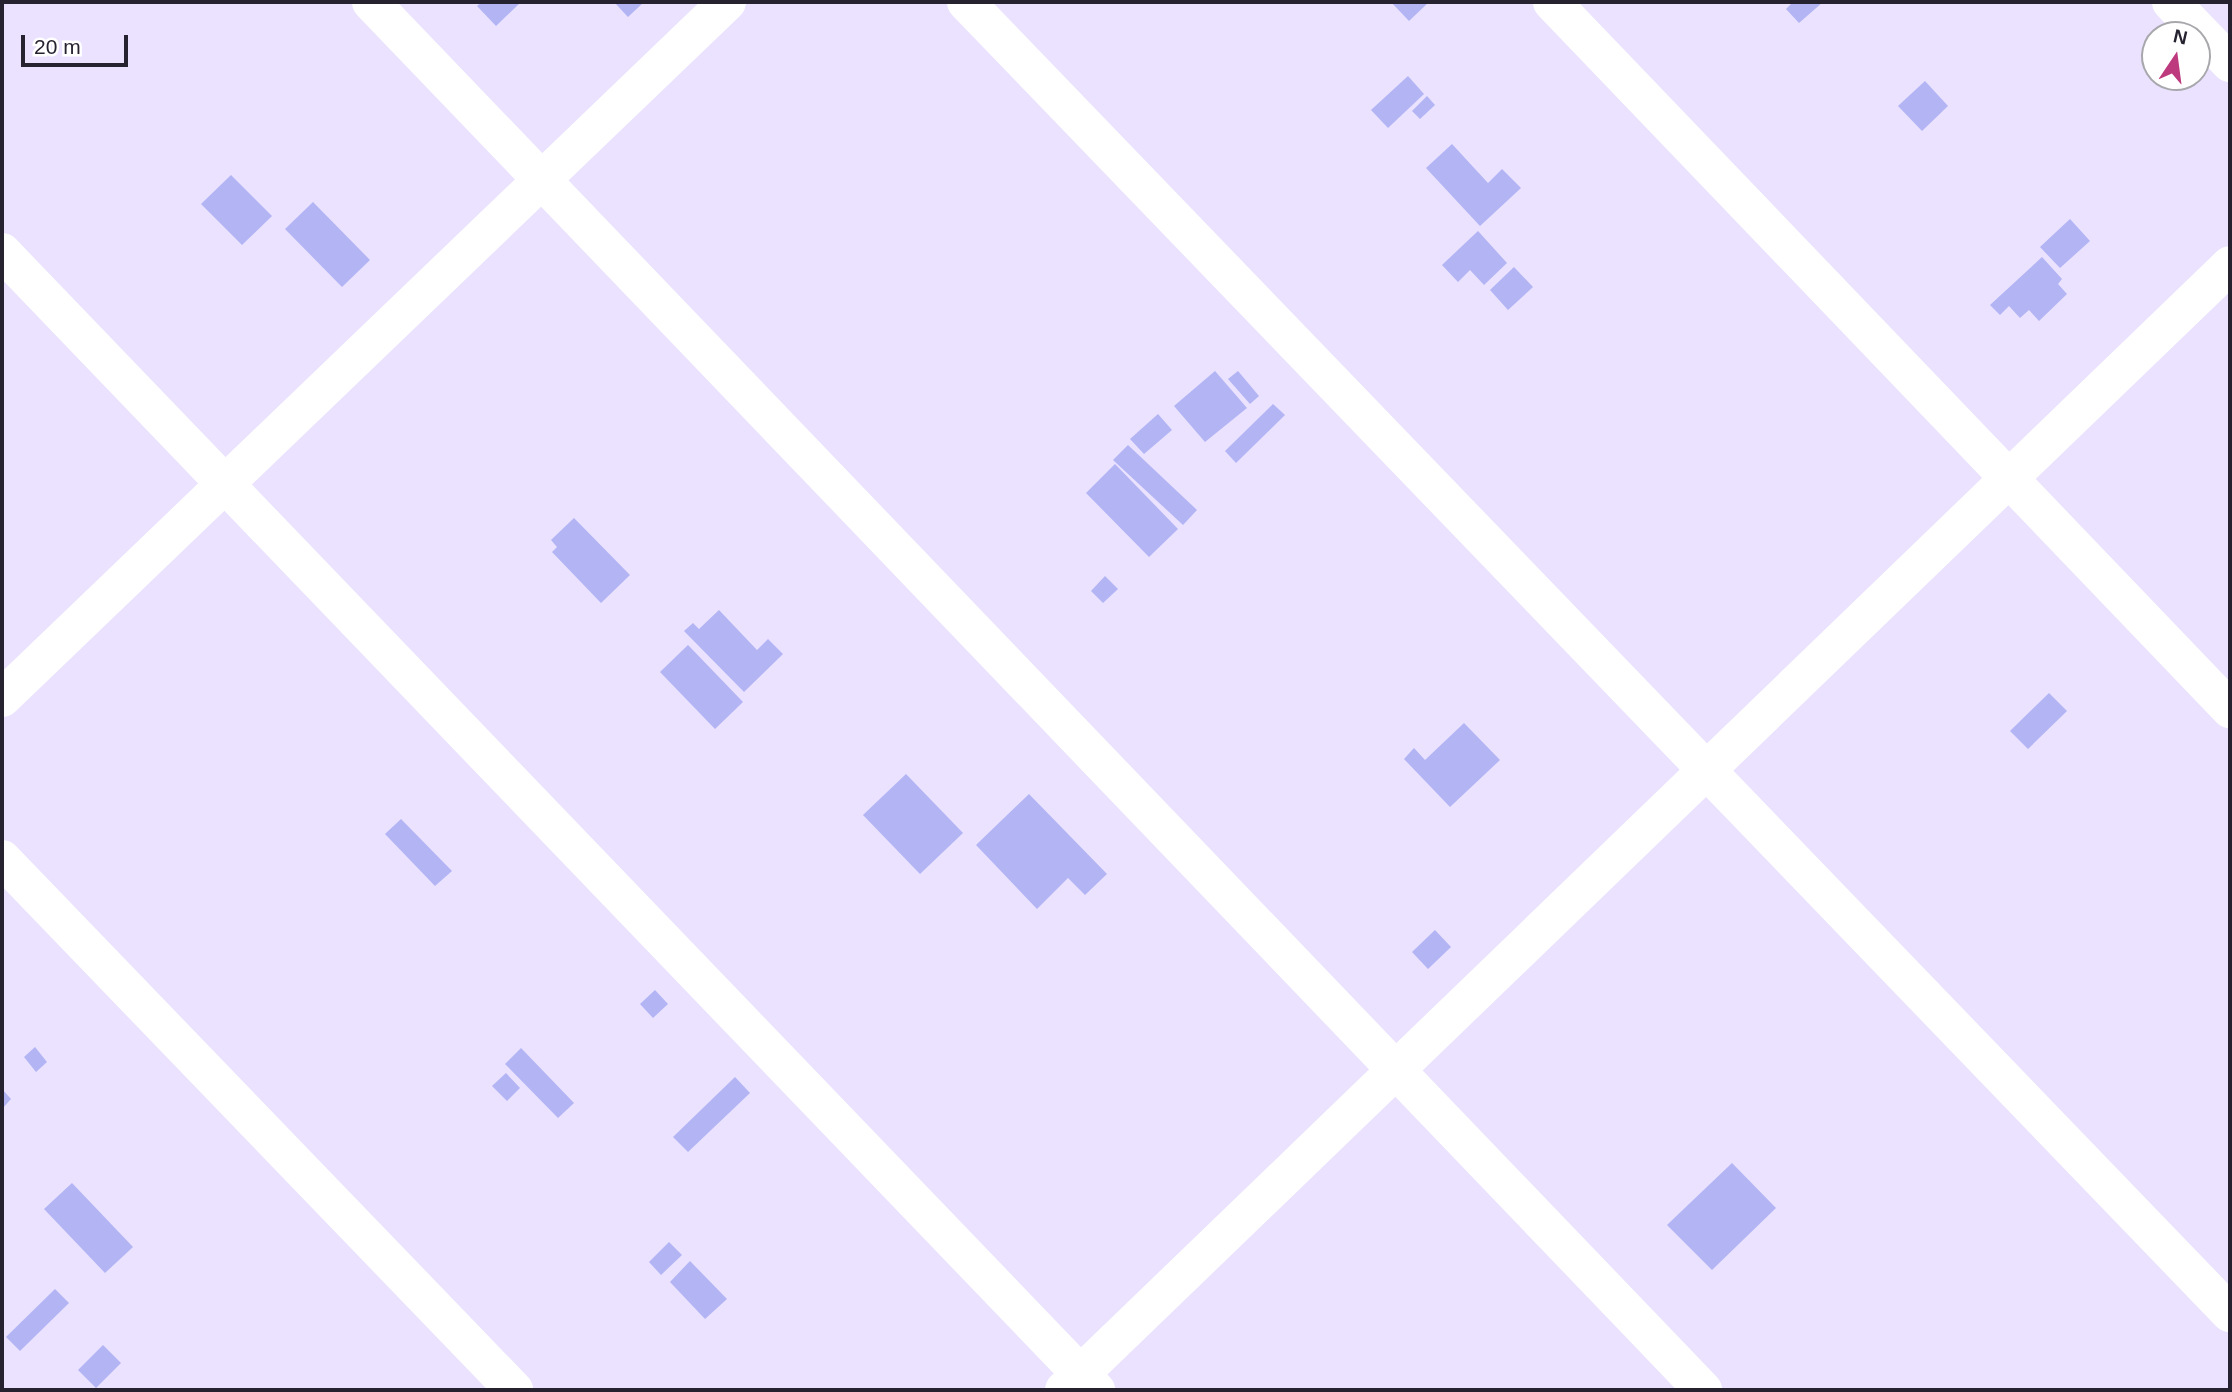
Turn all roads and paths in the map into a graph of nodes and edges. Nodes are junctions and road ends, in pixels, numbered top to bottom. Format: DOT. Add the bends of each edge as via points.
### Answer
graph roads {
  1 [pos="372,2"];
  2 [pos="727,2"];
  3 [pos="966,2"];
  4 [pos="1552,2"];
  5 [pos="2171,2"];
  6 [pos="2230,63"];
  7 [pos="542,179"];
  8 [pos="2,252"];
  9 [pos="2230,265"];
  10 [pos="2009,478"];
  11 [pos="225,484"];
  12 [pos="2,698"];
  13 [pos="2230,709"];
  14 [pos="1707,770"];
  15 [pos="2,859"];
  16 [pos="1396,1070"];
  17 [pos="2230,1313"];
  18 [pos="1080,1385"];
  19 [pos="514,1390"];
  20 [pos="1703,1390"];
  1 -- 7 [label="street"];
  2 -- 7 [label="street"];
  3 -- 14 [label="street"];
  4 -- 10 [label="street"];
  5 -- 6 [label="street"];
  7 -- 11 [label="street"];
  7 -- 16 [label="street"];
  8 -- 11 [label="street"];
  9 -- 10 [label="street"];
  10 -- 13 [label="street"];
  10 -- 14 [label="street"];
  11 -- 12 [label="street"];
  11 -- 18 [label="street"];
  14 -- 16 [label="street"];
  14 -- 17 [label="street"];
  15 -- 19 [label="street"];
  16 -- 18 [label="street"];
  16 -- 20 [label="street"];
}
